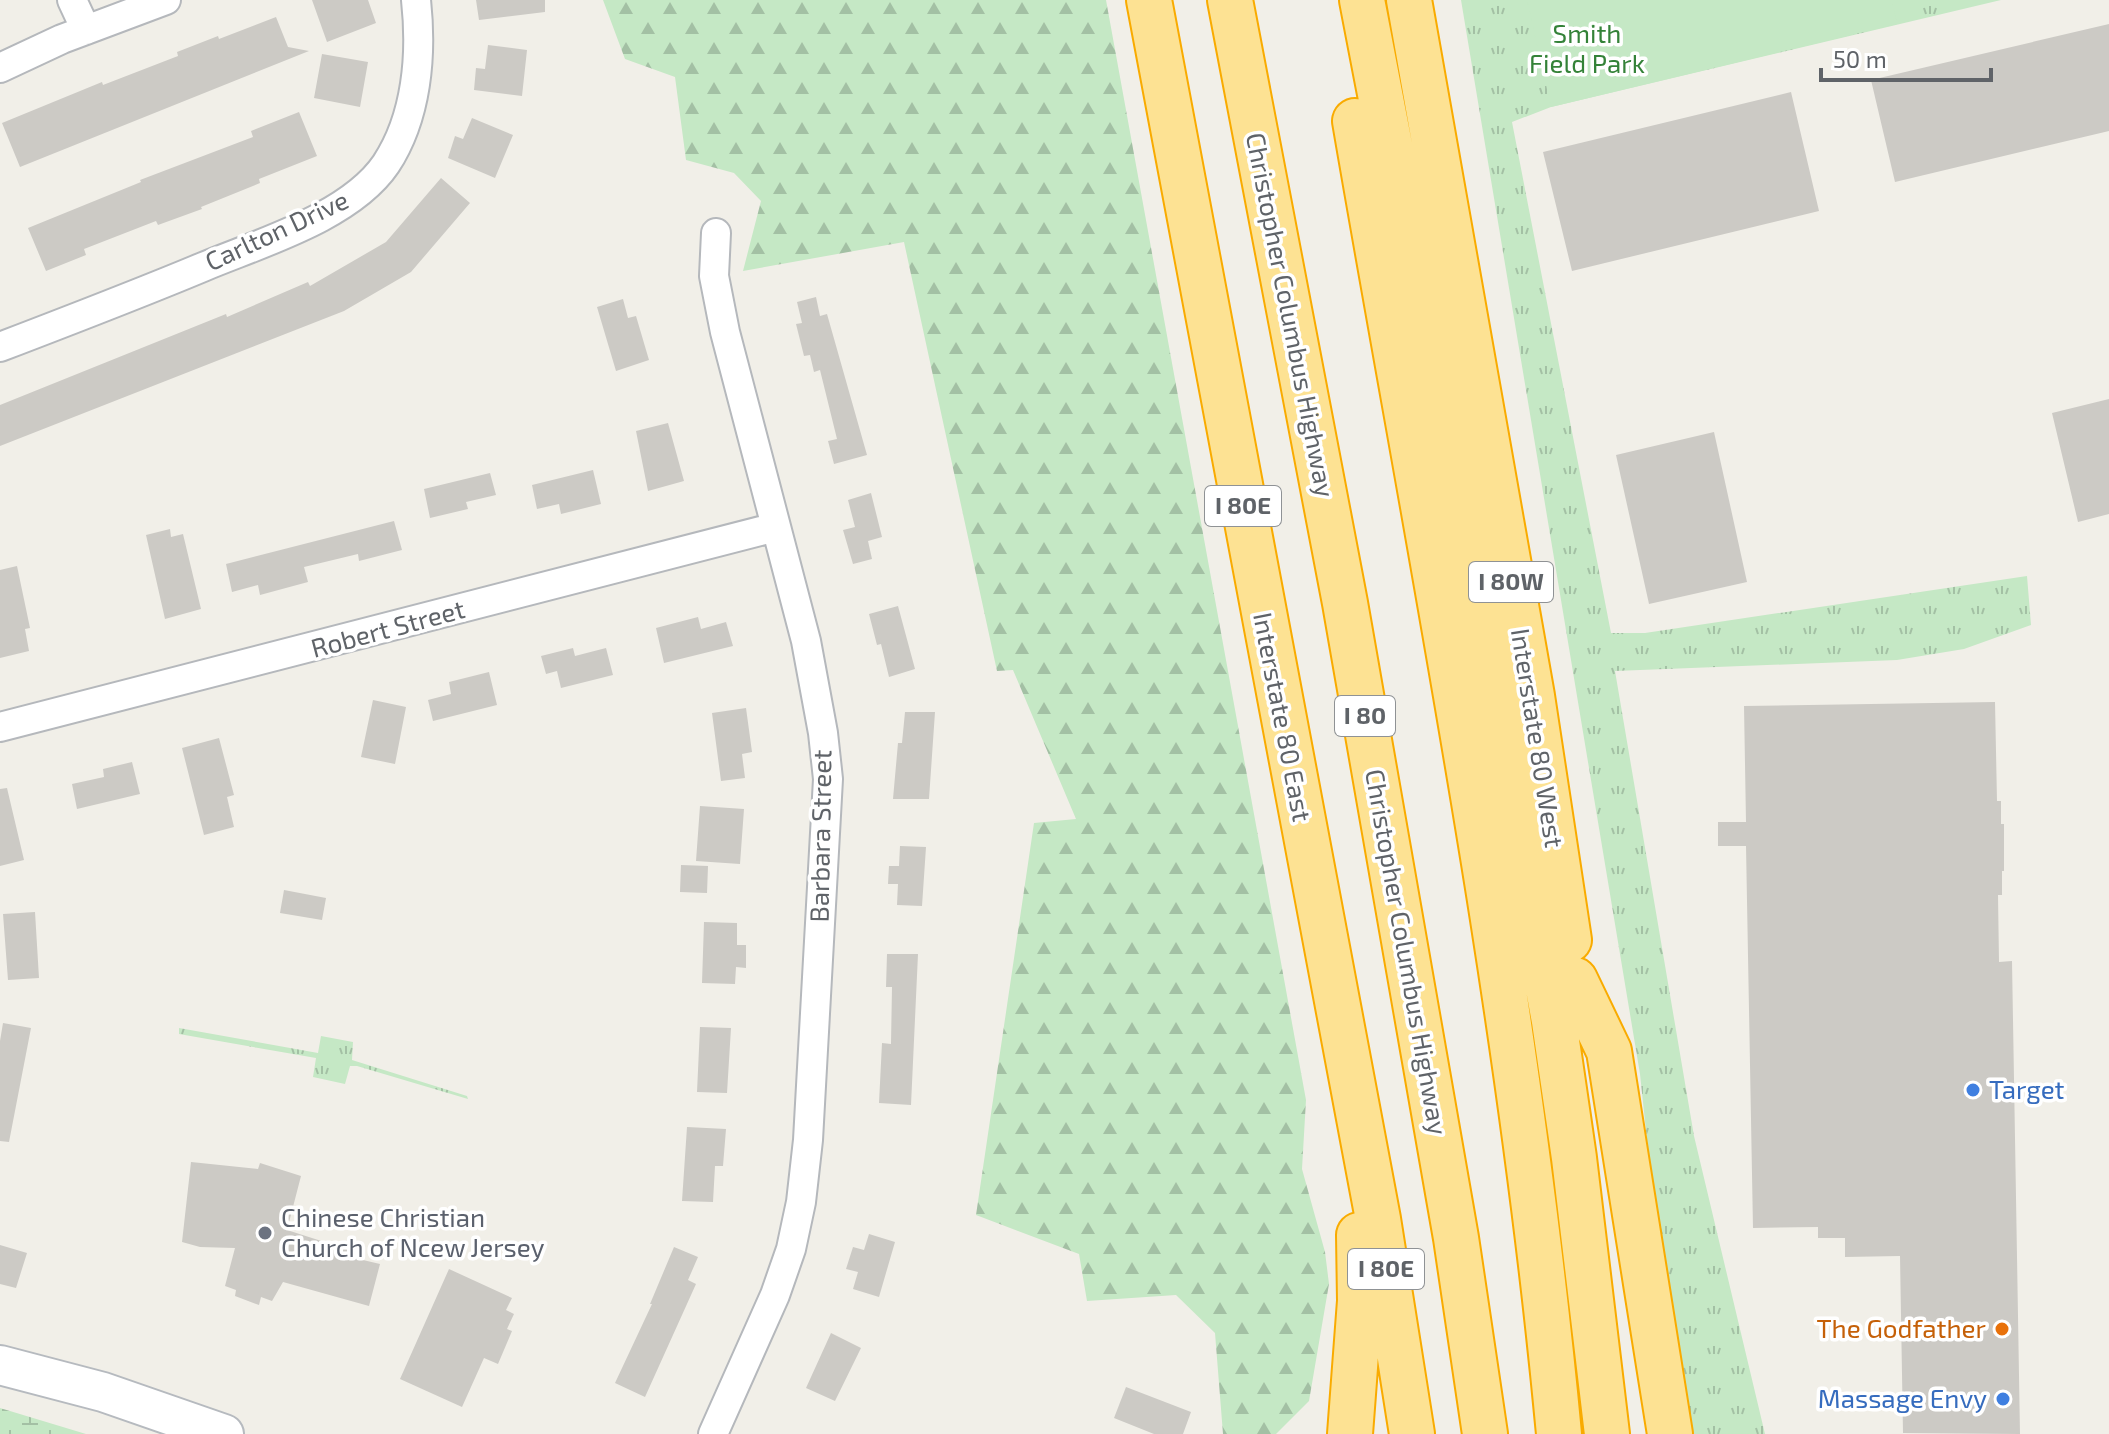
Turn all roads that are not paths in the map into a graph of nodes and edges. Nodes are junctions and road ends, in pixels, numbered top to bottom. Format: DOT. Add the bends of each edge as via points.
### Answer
graph roads {
  1 [pos="72,0"];
  2 [pos="166,0"];
  3 [pos="416,0"];
  4 [pos="1149,0"];
  5 [pos="1230,0"];
  6 [pos="1334,0"];
  7 [pos="1362,0"];
  8 [pos="1409,0"];
  9 [pos="86,30"];
  10 [pos="0,68"];
  11 [pos="716,233"];
  12 [pos="0,347"];
  13 [pos="776,527"];
  14 [pos="0,727"];
  15 [pos="1575,980"];
  16 [pos="1355,1105"];
  17 [pos="0,1365"];
  18 [pos="224,1434"];
  19 [pos="713,1434"];
  20 [pos="1350,1434"];
  21 [pos="1412,1434"];
  22 [pos="1485,1434"];
  23 [pos="1559,1434"];
  24 [pos="1607,1434"];
  25 [pos="1625,1434"];
  26 [pos="1670,1434"];
  1 -- 9 [label="street"];
  2 -- 9 [label="street"];
  3 -- 12 [label="street, Carlton Drive" via="419,35 413,94 400,139 363,189 284,233"];
  4 -- 16 [label="highway, Interstate 80 East / I 80E"];
  5 -- 22 [label="highway, Christopher Columbus Highway / I 80" via="1348,618 1454,1223"];
  6 -- 23 [label="highway" via="1497,940 1524,1120"];
  7 -- 24 [label="highway" via="1554,1021"];
  8 -- 15 [label="highway, Interstate 80 West / I 80W" via="1532,696"];
  9 -- 10 [label="street"];
  11 -- 13 [label="street, Barbara Street" via="714,276"];
  13 -- 14 [label="street, Robert Street"];
  13 -- 19 [label="street, Barbara Street" via="815,682 828,779 808,1140 791,1249"];
  15 -- 25 [label="highway, Interstate 80 West / I 80W"];
  15 -- 26 [label="highway" via="1609,1051"];
  16 -- 20 [label="highway" via="1360,1301"];
  16 -- 21 [label="highway, Interstate 80 East / I 80E"];
  17 -- 18 [label="main road" via="103,1392"];
}
